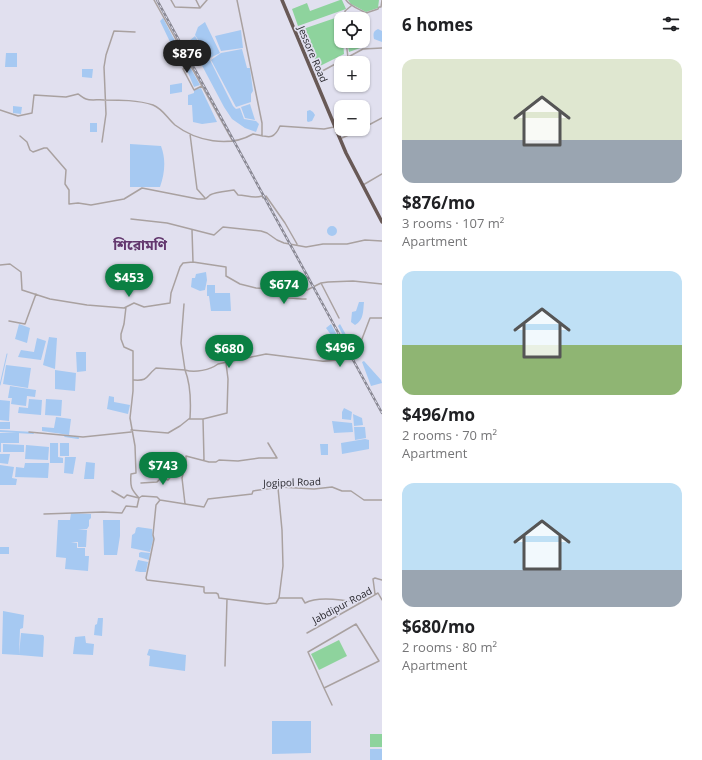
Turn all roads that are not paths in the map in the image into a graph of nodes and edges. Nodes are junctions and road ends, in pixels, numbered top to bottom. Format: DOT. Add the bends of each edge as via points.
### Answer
graph roads {
  1 [pos="154,0"];
  2 [pos="171,0"];
  3 [pos="196,0"];
  4 [pos="207,0"];
  5 [pos="237,0"];
  6 [pos="282,0"];
  7 [pos="346,0"];
  8 [pos="382,0"];
  9 [pos="352,6"];
  10 [pos="200,8"];
  11 [pos="345,12"];
  12 [pos="135,32"];
  13 [pos="382,48"];
  14 [pos="351,56"];
  15 [pos="190,65"];
  16 [pos="334,65"];
  17 [pos="314,76"];
  18 [pos="202,86"];
  19 [pos="105,100"];
  20 [pos="0,110"];
  21 [pos="382,118"];
  22 [pos="334,121"];
  23 [pos="370,125"];
  24 [pos="334,126"];
  25 [pos="190,134"];
  26 [pos="20,136"];
  27 [pos="262,136"];
  28 [pos="340,136"];
  29 [pos="347,136"];
  30 [pos="341,139"];
  31 [pos="232,140"];
  32 [pos="102,142"];
  33 [pos="382,174"];
  34 [pos="363,185"];
  35 [pos="205,199"];
  36 [pos="131,218"];
  37 [pos="382,222"];
  38 [pos="192,230"];
  39 [pos="382,241"];
  40 [pos="297,244"];
  41 [pos="193,262"];
  42 [pos="0,264"];
  43 [pos="320,284"];
  44 [pos="382,284"];
  45 [pos="270,288"];
  46 [pos="36,294"];
  47 [pos="306,299"];
  48 [pos="184,304"];
  49 [pos="126,307"];
  50 [pos="339,318"];
  51 [pos="382,318"];
  52 [pos="9,322"];
  53 [pos="226,363"];
  54 [pos="185,370"];
  55 [pos="134,380"];
  56 [pos="188,419"];
  57 [pos="203,419"];
  58 [pos="131,431"];
  59 [pos="29,432"];
  60 [pos="268,443"];
  61 [pos="204,460"];
  62 [pos="183,474"];
  63 [pos="141,483"];
  64 [pos="278,488"];
  65 [pos="112,491"];
  66 [pos="139,498"];
  67 [pos="160,500"];
  68 [pos="382,500"];
  69 [pos="185,504"];
  70 [pos="44,514"];
  71 [pos="382,580"];
  72 [pos="375,594"];
  73 [pos="279,598"];
  74 [pos="227,600"];
  75 [pos="382,600"];
  76 [pos="359,603"];
  77 [pos="307,632"];
  78 [pos="226,666"];
  79 [pos="324,688"];
  80 [pos="332,705"];
  1 -- 15 [label="street"];
  2 -- 10 [label="street" via="175,7"];
  3 -- 10 [label="street"];
  4 -- 10 [label="street"];
  5 -- 27 [label="street" via="262,123"];
  6 -- 17 [label="highway, Jessore Road"];
  7 -- 9 [label="street"];
  8 -- 9 [label="street" via="381,7 366,13"];
  9 -- 11 [label="street"];
  12 -- 19 [label="street" via="114,31 104,67"];
  13 -- 14 [label="street" via="363,49"];
  15 -- 18 [label="street"];
  15 -- 18 [label="street" via="183,69 194,90"];
  16 -- 17 [label="street"];
  17 -- 22 [label="highway, Jessore Road"];
  18 -- 31 [label="street"];
  19 -- 20 [label="street" via="86,99 78,94 66,98 34,95 32,113 18,116"];
  19 -- 25 [label="street" via="129,101 160,108 175,124"];
  19 -- 32 [label="street"];
  21 -- 23 [label="street"];
  24 -- 27 [label="street" via="324,129 280,126 277,134"];
  25 -- 31 [label="street" via="206,140"];
  25 -- 35 [label="street" via="197,189"];
  26 -- 35 [label="street" via="33,152 47,148 63,164 69,190 69,204 91,205 124,199 142,188"];
  27 -- 31 [label="street" via="253,134 244,139"];
  28 -- 30 [label="highway, Jessore Road"];
  29 -- 30 [label="street"];
  30 -- 34 [label="highway, Jessore Road"];
  33 -- 34 [label="street"];
  34 -- 37 [label="highway, Jessore Road"];
  35 -- 40 [label="street" via="222,191 234,190 238,195 252,198 266,196"];
  36 -- 38 [label="street" via="167,223"];
  38 -- 40 [label="street" via="214,235 223,227 250,229 267,233 284,243"];
  38 -- 41 [label="street"];
  39 -- 40 [label="street" via="365,240 306,247"];
  41 -- 45 [label="street" via="226,267 226,276 240,284"];
  41 -- 49 [label="street" via="183,263 180,267 170,303 144,307 134,303"];
  42 -- 46 [label="street" via="10,264 21,272 22,290"];
  43 -- 44 [label="street" via="353,281"];
  43 -- 45 [label="street" via="307,290"];
  43 -- 50 [label="street"];
  45 -- 47 [label="street" via="279,296"];
  46 -- 49 [label="street" via="76,304"];
  46 -- 52 [label="street" via="25,324"];
  48 -- 54 [label="street" via="181,342"];
  49 -- 55 [label="street" via="121,339 124,347 133,352"];
  51 -- 53 [label="street" via="370,318 357,352 341,361 327,362 266,354"];
  53 -- 54 [label="street" via="198,371"];
  53 -- 57 [label="street" via="227,413"];
  54 -- 55 [label="street" via="156,368 143,381"];
  54 -- 56 [label="street" via="190,395"];
  55 -- 58 [label="street"];
  56 -- 57 [label="street"];
  56 -- 58 [label="street" via="168,433"];
  57 -- 61 [label="street"];
  58 -- 59 [label="street" via="83,437"];
  58 -- 66 [label="street" via="135,446 136,473 131,474 130,482 131,489"];
  60 -- 61 [label="street" via="277,458 216,462"];
  61 -- 62 [label="street" via="186,456"];
  62 -- 63 [label="street" via="174,473 168,480 161,478 157,482"];
  62 -- 69 [label="street"];
  64 -- 68 [label="street, Jogipol Road" via="332,487 351,491 364,500"];
  64 -- 69 [label="street, Jogipol Road" via="208,499 204,507"];
  64 -- 73 [label="street" via="283,566"];
  65 -- 66 [label="street, Jogipol Road" via="124,498 127,495"];
  66 -- 67 [label="street, Jogipol Road" via="157,497"];
  66 -- 70 [label="street" via="137,507 126,506 122,513"];
  67 -- 69 [label="street, Jogipol Road"];
  67 -- 74 [label="street" via="156,505 154,539 147,580 204,586 205,593 216,593 219,598"];
  71 -- 72 [label="street" via="373,580"];
  72 -- 75 [label="street, Jabdipur Road" via="378,593"];
  72 -- 76 [label="street, Jabdipur Road"];
  73 -- 74 [label="street" via="276,603 267,604"];
  73 -- 76 [label="street" via="302,598 305,603 318,599"];
  74 -- 78 [label="street"];
  76 -- 77 [label="street, Jabdipur Road"];
  79 -- 79 [label="street" via="308,652 356,624 379,661"];
  79 -- 80 [label="street"];
}
